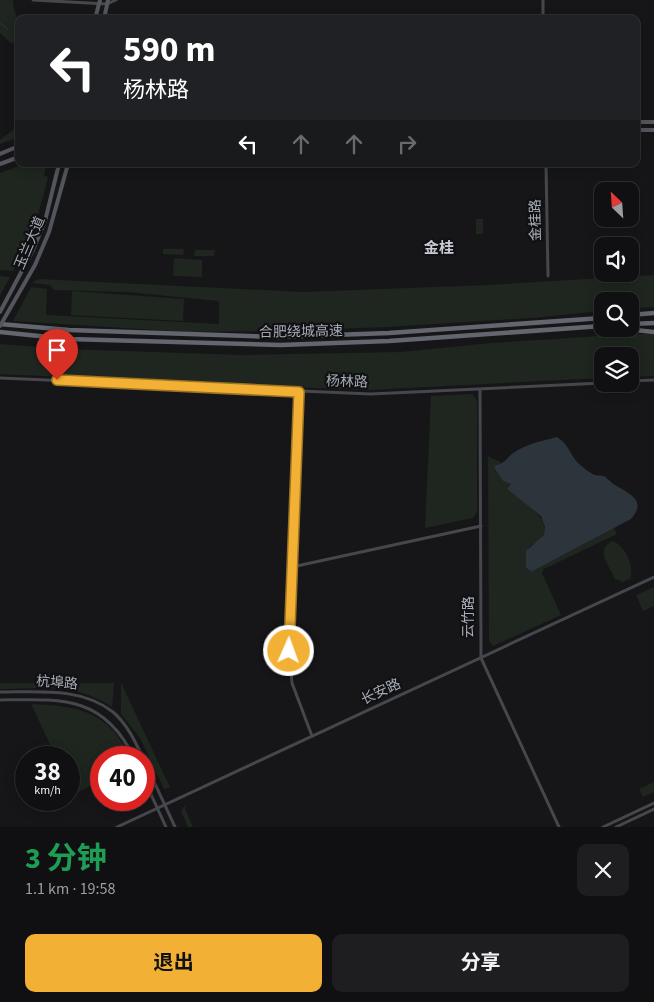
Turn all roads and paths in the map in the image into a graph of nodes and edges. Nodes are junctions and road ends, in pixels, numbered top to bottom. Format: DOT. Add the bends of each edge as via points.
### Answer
graph roads {
  1 [pos="34,0"];
  2 [pos="116,0"];
  3 [pos="543,0"];
  4 [pos="100,2"];
  5 [pos="108,2"];
  6 [pos="96,15"];
  7 [pos="105,15"];
  8 [pos="543,15"];
  9 [pos="640,122"];
  10 [pos="654,122"];
  11 [pos="640,130"];
  12 [pos="654,130"];
  13 [pos="15,148"];
  14 [pos="0,154"];
  15 [pos="15,158"];
  16 [pos="0,164"];
  17 [pos="58,167"];
  18 [pos="66,167"];
  19 [pos="546,167"];
  20 [pos="548,276"];
  21 [pos="1,311"];
  22 [pos="654,314"];
  23 [pos="639,315"];
  24 [pos="594,319"];
  25 [pos="654,323"];
  26 [pos="639,324"];
  27 [pos="0,325"];
  28 [pos="594,327"];
  29 [pos="639,330"];
  30 [pos="0,332"];
  31 [pos="654,332"];
  32 [pos="0,378"];
  33 [pos="654,380"];
  34 [pos="639,381"];
  35 [pos="594,383"];
  36 [pos="480,390"];
  37 [pos="299,392"];
  38 [pos="481,526"];
  39 [pos="292,567"];
  40 [pos="654,577"];
  41 [pos="481,658"];
  42 [pos="0,692"];
  43 [pos="0,700"];
  44 [pos="312,736"];
  45 [pos="127,746"];
  46 [pos="136,746"];
  47 [pos="155,784"];
  48 [pos="155,804"];
  49 [pos="165,804"];
  50 [pos="654,804"];
  51 [pos="157,808"];
  52 [pos="654,809"];
  53 [pos="117,827"];
  54 [pos="166,827"];
  55 [pos="176,827"];
  56 [pos="559,827"];
  57 [pos="603,827"];
  58 [pos="616,827"];
  1 -- 4 [label="street"];
  2 -- 5 [label="street"];
  3 -- 8 [label="street"];
  4 -- 5 [label="street"];
  4 -- 6 [label="main road"];
  5 -- 7 [label="main road"];
  9 -- 10 [label="main road"];
  11 -- 12 [label="main road"];
  13 -- 14 [label="main road"];
  15 -- 16 [label="main road"];
  17 -- 21 [label="main road, 玉兰大道" via="45,221"];
  18 -- 27 [label="main road, 玉兰大道, bridge" via="49,232 35,265"];
  19 -- 20 [label="street, 金桂路"];
  22 -- 23 [label="highway"];
  24 -- 27 [label="highway, 合肥绕城高速" via="390,333 278,337"];
  25 -- 26 [label="highway"];
  28 -- 30 [label="highway, 合肥绕城高速" via="281,345 68,339"];
  29 -- 31 [label="highway"];
  32 -- 37 [label="street, 杨林路"];
  33 -- 34 [label="street"];
  35 -- 36 [label="street, 杨林路"];
  36 -- 37 [label="street, 杨林路" via="370,394"];
  36 -- 38 [label="street, 云竹路"];
  37 -- 39 [label="street"];
  38 -- 39 [label="street"];
  38 -- 41 [label="street, 云竹路"];
  39 -- 44 [label="street" via="289,651 292,683"];
  40 -- 41 [label="street, 长安路"];
  41 -- 44 [label="street, 长安路"];
  41 -- 56 [label="street, 云竹路"];
  42 -- 46 [label="street, 杭埠路" via="49,692 88,698 112,712 125,725"];
  43 -- 45 [label="street, 杭埠路" via="66,701 84,706 117,729"];
  44 -- 49 [label="street, 长安路"];
  47 -- 49 [label="street, 杭埠路"];
  48 -- 51 [label="street"];
  49 -- 51 [label="street, 长安路"];
  49 -- 55 [label="street, 杭埠路"];
  50 -- 57 [label="street"];
  51 -- 53 [label="street, 长安路"];
  51 -- 54 [label="street"];
  52 -- 58 [label="street"];
}
